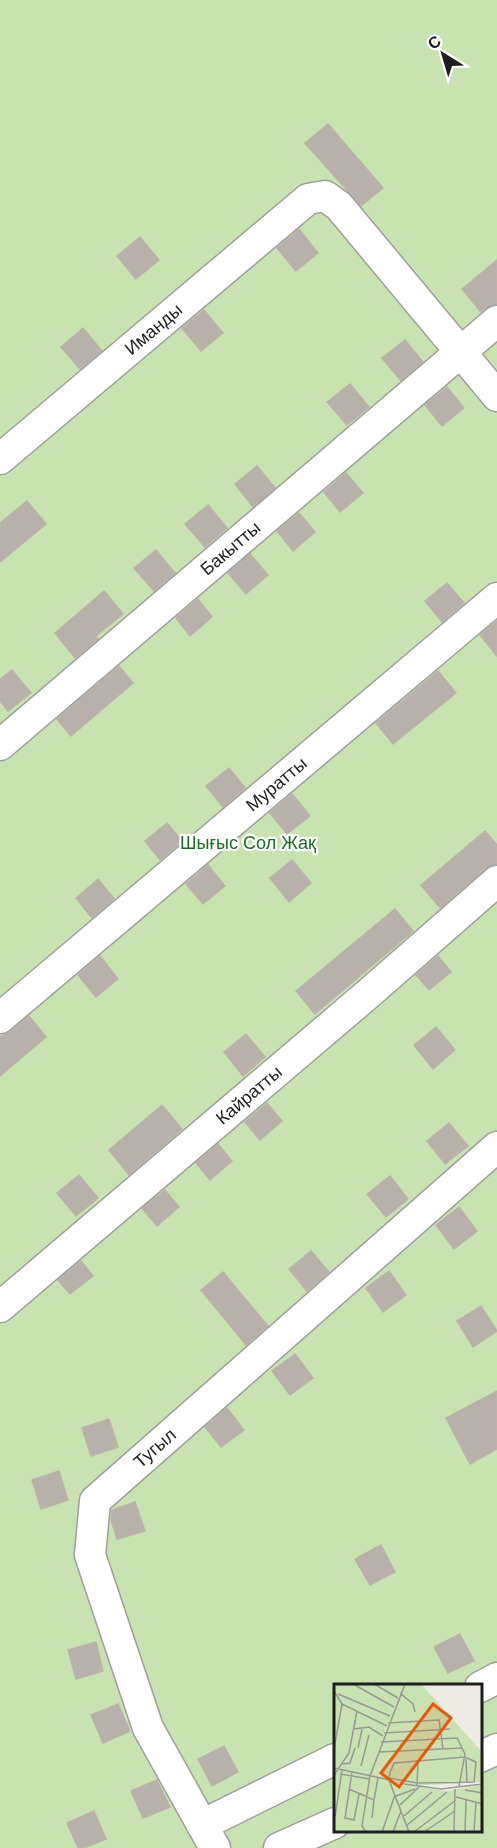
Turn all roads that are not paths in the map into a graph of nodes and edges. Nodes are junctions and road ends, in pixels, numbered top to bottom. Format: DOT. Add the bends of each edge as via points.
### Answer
graph roads {
  1 [pos="497,321"];
  2 [pos="461,352"];
  3 [pos="497,396"];
  4 [pos="0,459"];
  5 [pos="497,598"];
  6 [pos="0,745"];
  7 [pos="497,881"];
  8 [pos="0,1018"];
  9 [pos="492,1162"];
  10 [pos="0,1307"];
  11 [pos="497,1678"];
  12 [pos="482,1685"];
  13 [pos="497,1749"];
  14 [pos="482,1756"];
  15 [pos="334,1760"];
  16 [pos="334,1823"];
  17 [pos="209,1837"];
  18 [pos="279,1848"];
  1 -- 2 [label="street, Бакытты"];
  2 -- 3 [label="street"];
  2 -- 4 [label="street, Иманды" via="339,206 325,196 308,199"];
  2 -- 6 [label="street, Бакытты"];
  5 -- 8 [label="street, Муратты"];
  7 -- 10 [label="street, Кайратты"];
  9 -- 17 [label="street, Тугыл" via="95,1501 90,1555 148,1728"];
  11 -- 12 [label="street"];
  13 -- 14 [label="street"];
  15 -- 17 [label="street"];
  16 -- 18 [label="street"];
}
